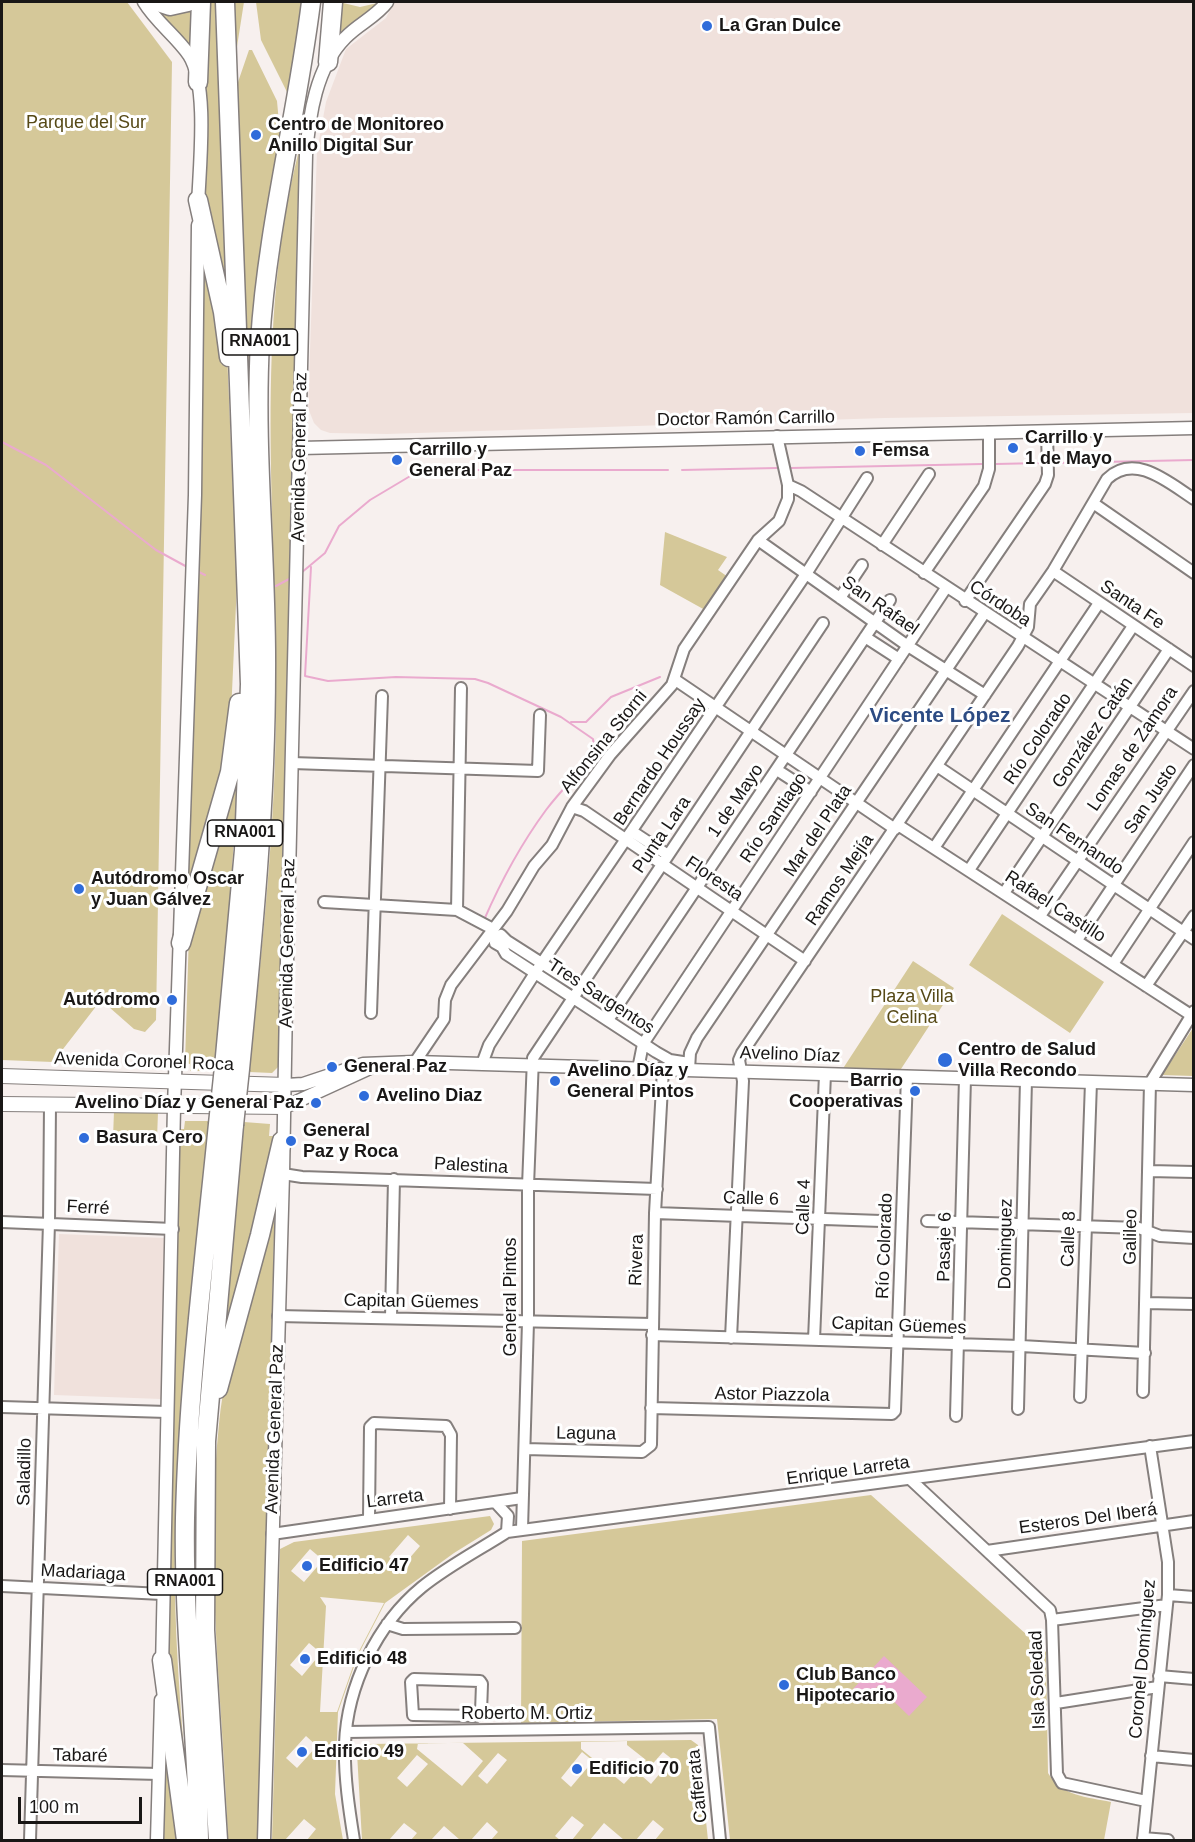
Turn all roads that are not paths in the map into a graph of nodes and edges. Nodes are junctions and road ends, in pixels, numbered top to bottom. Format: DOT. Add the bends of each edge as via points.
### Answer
graph roads {
  1 [pos="144,2"];
  2 [pos="158,2"];
  3 [pos="188,2"];
  4 [pos="201,2"];
  5 [pos="225,2"];
  6 [pos="311,2"];
  7 [pos="333,2"];
  8 [pos="387,2"];
  9 [pos="328,62"];
  10 [pos="198,82"];
  11 [pos="198,200"];
  12 [pos="241,400"];
  13 [pos="1194,428"];
  14 [pos="1047,431"];
  15 [pos="989,432"];
  16 [pos="777,436"];
  17 [pos="300,448"];
  18 [pos="929,474"];
  19 [pos="867,478"];
  20 [pos="788,485"];
  21 [pos="1194,499"];
  22 [pos="1093,503"];
  23 [pos="841,518"];
  24 [pos="758,540"];
  25 [pos="882,545"];
  26 [pos="862,565"];
  27 [pos="1053,571"];
  28 [pos="924,573"];
  29 [pos="1194,573"];
  30 [pos="806,574"];
  31 [pos="946,588"];
  32 [pos="840,598"];
  33 [pos="256,600"];
  34 [pos="890,600"];
  35 [pos="965,601"];
  36 [pos="1099,603"];
  37 [pos="984,614"];
  38 [pos="874,622"];
  39 [pos="822,623"];
  40 [pos="1133,626"];
  41 [pos="865,637"];
  42 [pos="1023,639"];
  43 [pos="908,646"];
  44 [pos="1169,649"];
  45 [pos="898,659"];
  46 [pos="1059,659"];
  47 [pos="1194,666"];
  48 [pos="946,670"];
  49 [pos="674,679"];
  50 [pos="1096,682"];
  51 [pos="461,688"];
  52 [pos="1194,691"];
  53 [pos="985,695"];
  54 [pos="382,696"];
  55 [pos="717,706"];
  56 [pos="1131,707"];
  57 [pos="540,715"];
  58 [pos="752,730"];
  59 [pos="1166,731"];
  60 [pos="1194,749"];
  61 [pos="787,754"];
  62 [pos="292,763"];
  63 [pos="1194,765"];
  64 [pos="379,766"];
  65 [pos="937,766"];
  66 [pos="458,770"];
  67 [pos="777,770"];
  68 [pos="821,778"];
  69 [pos="972,791"];
  70 [pos="812,792"];
  71 [pos="856,802"];
  72 [pos="572,807"];
  73 [pos="1006,814"];
  74 [pos="897,827"];
  75 [pos="629,836"];
  76 [pos="1042,837"];
  77 [pos="1194,842"];
  78 [pos="934,848"];
  79 [pos="665,859"];
  80 [pos="1077,861"];
  81 [pos="969,870"];
  82 [pos="1114,885"];
  83 [pos="698,888"];
  84 [pos="1004,893"];
  85 [pos="324,902"];
  86 [pos="375,906"];
  87 [pos="1149,909"];
  88 [pos="457,910"];
  89 [pos="732,911"];
  90 [pos="1040,916"];
  91 [pos="1194,916"];
  92 [pos="502,918"];
  93 [pos="493,929"];
  94 [pos="1183,932"];
  95 [pos="768,935"];
  96 [pos="1194,939"];
  97 [pos="1077,940"];
  98 [pos="504,941"];
  99 [pos="181,943"];
  100 [pos="805,961"];
  101 [pos="543,962"];
  102 [pos="1113,964"];
  103 [pos="535,973"];
  104 [pos="1146,986"];
  105 [pos="579,987"];
  106 [pos="572,998"];
  107 [pos="372,1013"];
  108 [pos="1193,1014"];
  109 [pos="608,1020"];
  110 [pos="643,1044"];
  111 [pos="386,1062"];
  112 [pos="415,1062"];
  113 [pos="482,1064"];
  114 [pos="531,1066"];
  115 [pos="689,1067"];
  116 [pos="638,1069"];
  117 [pos="663,1070"];
  118 [pos="741,1071"];
  119 [pos="825,1074"];
  120 [pos="2,1076"];
  121 [pos="908,1077"];
  122 [pos="965,1078"];
  123 [pos="1026,1080"];
  124 [pos="176,1081"];
  125 [pos="1091,1082"];
  126 [pos="1150,1083"];
  127 [pos="286,1085"];
  128 [pos="1194,1085"];
  129 [pos="2,1104"];
  130 [pos="50,1105"];
  131 [pos="174,1107"];
  132 [pos="285,1107"];
  133 [pos="226,1125"];
  134 [pos="282,1141"];
  135 [pos="1149,1171"];
  136 [pos="1194,1172"];
  137 [pos="283,1173"];
  138 [pos="394,1179"];
  139 [pos="528,1186"];
  140 [pos="657,1189"];
  141 [pos="656,1213"];
  142 [pos="738,1215"];
  143 [pos="820,1218"];
  144 [pos="881,1221"];
  145 [pos="927,1221"];
  146 [pos="962,1221"];
  147 [pos="2,1222"];
  148 [pos="1023,1222"];
  149 [pos="49,1223"];
  150 [pos="1086,1226"];
  151 [pos="172,1229"];
  152 [pos="1148,1231"];
  153 [pos="1194,1238"];
  154 [pos="1146,1303"];
  155 [pos="1194,1304"];
  156 [pos="278,1316"];
  157 [pos="391,1317"];
  158 [pos="528,1322"];
  159 [pos="652,1329"];
  160 [pos="731,1338"];
  161 [pos="814,1340"];
  162 [pos="897,1343"];
  163 [pos="960,1345"];
  164 [pos="1021,1346"];
  165 [pos="1082,1350"];
  166 [pos="1145,1353"];
  167 [pos="1143,1392"];
  168 [pos="1080,1397"];
  169 [pos="2,1407"];
  170 [pos="43,1408"];
  171 [pos="651,1408"];
  172 [pos="1018,1409"];
  173 [pos="167,1412"];
  174 [pos="892,1414"];
  175 [pos="956,1416"];
  176 [pos="206,1441"];
  177 [pos="1194,1441"];
  178 [pos="1150,1446"];
  179 [pos="525,1449"];
  180 [pos="647,1450"];
  181 [pos="910,1479"];
  182 [pos="522,1498"];
  183 [pos="496,1503"];
  184 [pos="450,1509"];
  185 [pos="369,1518"];
  186 [pos="1194,1521"];
  187 [pos="1163,1524"];
  188 [pos="522,1529"];
  189 [pos="507,1532"];
  190 [pos="272,1534"];
  191 [pos="987,1551"];
  192 [pos="2,1586"];
  193 [pos="39,1587"];
  194 [pos="162,1594"];
  195 [pos="1194,1598"];
  196 [pos="1168,1600"];
  197 [pos="1052,1620"];
  198 [pos="387,1624"];
  199 [pos="515,1628"];
  200 [pos="162,1660"];
  201 [pos="1194,1679"];
  202 [pos="1159,1681"];
  203 [pos="1056,1703"];
  204 [pos="446,1716"];
  205 [pos="709,1727"];
  206 [pos="445,1731"];
  207 [pos="346,1732"];
  208 [pos="1151,1756"];
  209 [pos="1194,1760"];
  210 [pos="2,1770"];
  211 [pos="31,1771"];
  212 [pos="159,1774"];
  213 [pos="1146,1801"];
  214 [pos="1143,1839"];
  215 [pos="30,1840"];
  216 [pos="157,1840"];
  217 [pos="186,1840"];
  218 [pos="199,1840"];
  219 [pos="218,1840"];
  220 [pos="264,1840"];
  221 [pos="354,1840"];
  222 [pos="720,1840"];
  223 [pos="1168,1840"];
  1 -- 10 [label="street" via="190,57"];
  2 -- 3 [label="highway" via="170,6"];
  4 -- 10 [label="highway"];
  5 -- 12 [label="highway, Avenida General Paz / RNA001"];
  6 -- 33 [label="highway, Avenida General Paz / RNA001" via="262,307 258,402 263,555"];
  7 -- 9 [label="highway"];
  8 -- 9 [label="street, Avenida General Paz" via="344,38"];
  9 -- 17 [label="street, Avenida General Paz" via="312,111 306,155"];
  10 -- 11 [label="street"];
  11 -- 12 [label="highway" via="223,312 231,371"];
  11 -- 99 [label="street" via="193,554"];
  12 -- 33 [label="highway, Avenida General Paz / RNA001"];
  13 -- 14 [label="street, Doctor Ramón Carrillo"];
  14 -- 15 [label="street, Doctor Ramón Carrillo"];
  14 -- 35 [label="street" via="1045,484"];
  15 -- 16 [label="street, Doctor Ramón Carrillo"];
  15 -- 28 [label="street" via="989,469 984,486"];
  16 -- 17 [label="street, Doctor Ramón Carrillo"];
  16 -- 20 [label="street, Alfonsina Storni"];
  17 -- 62 [label="street, Avenida General Paz"];
  18 -- 25 [label="street"];
  19 -- 23 [label="street, Bernardo Houssay"];
  20 -- 23 [label="street, Córdoba"];
  20 -- 24 [label="street, Alfonsina Storni" via="788,499 779,521"];
  21 -- 22 [label="street, Ramos Mejía" via="1152,472 1136,468 1118,471 1107,479"];
  22 -- 27 [label="street, Ramos Mejía"];
  22 -- 29 [label="street"];
  23 -- 25 [label="street, Córdoba"];
  23 -- 30 [label="street, Bernardo Houssay"];
  24 -- 30 [label="street, San Rafael"];
  24 -- 49 [label="street, Alfonsina Storni" via="684,649"];
  25 -- 28 [label="street, Córdoba"];
  26 -- 32 [label="street"];
  27 -- 36 [label="street, Santa Fe"];
  27 -- 42 [label="street, Ramos Mejía" via="1030,604"];
  28 -- 31 [label="street, Córdoba"];
  30 -- 32 [label="street, San Rafael"];
  30 -- 55 [label="street, Bernardo Houssay"];
  31 -- 35 [label="street, Córdoba"];
  31 -- 43 [label="street, Río Santiago"];
  32 -- 38 [label="street, San Rafael"];
  33 -- 99 [label="highway" via="235,747"];
  33 -- 133 [label="highway, Avenida General Paz / RNA001, bridge" via="266,670 262,826"];
  34 -- 38 [label="street, 1 de Mayo"];
  35 -- 37 [label="street, Córdoba"];
  36 -- 40 [label="street, Santa Fe"];
  36 -- 46 [label="street"];
  37 -- 42 [label="street, Córdoba"];
  37 -- 48 [label="street, Mar del Plata"];
  38 -- 41 [label="street, 1 de Mayo"];
  38 -- 43 [label="street, San Rafael"];
  39 -- 58 [label="street, Punta Lara"];
  40 -- 44 [label="street, Santa Fe"];
  40 -- 50 [label="street, Río Colorado"];
  41 -- 45 [label="street"];
  41 -- 61 [label="street, 1 de Mayo"];
  42 -- 46 [label="street, Córdoba"];
  42 -- 53 [label="street, Ramos Mejía"];
  43 -- 45 [label="street, Río Santiago"];
  43 -- 48 [label="street, San Rafael"];
  44 -- 47 [label="street, Santa Fe"];
  44 -- 56 [label="street, González Catán"];
  45 -- 68 [label="street, Río Santiago"];
  46 -- 50 [label="street, Córdoba"];
  46 -- 69 [label="street"];
  48 -- 53 [label="street, San Rafael"];
  48 -- 71 [label="street, Mar del Plata"];
  49 -- 55 [label="street, Rafael Castillo"];
  49 -- 72 [label="street, Alfonsina Storni"];
  50 -- 56 [label="street, Córdoba"];
  50 -- 73 [label="street, Río Colorado"];
  51 -- 66 [label="street"];
  52 -- 59 [label="street, Lomas de Zamora"];
  53 -- 65 [label="street, Ramos Mejía"];
  54 -- 64 [label="street"];
  55 -- 58 [label="street, Rafael Castillo"];
  55 -- 75 [label="street, Bernardo Houssay"];
  56 -- 59 [label="street, Córdoba"];
  56 -- 76 [label="street, González Catán"];
  57 -- 66 [label="street" via="538,771"];
  58 -- 61 [label="street, Rafael Castillo"];
  58 -- 79 [label="street, Punta Lara"];
  59 -- 60 [label="street, Córdoba"];
  59 -- 80 [label="street, Lomas de Zamora"];
  61 -- 67 [label="street, 1 de Mayo"];
  61 -- 68 [label="street, Rafael Castillo"];
  62 -- 64 [label="street"];
  62 -- 127 [label="street, Avenida General Paz"];
  63 -- 82 [label="street, San Justo"];
  64 -- 66 [label="street"];
  64 -- 86 [label="street"];
  65 -- 69 [label="street, San Fernando"];
  65 -- 74 [label="street, Ramos Mejía"];
  66 -- 88 [label="street"];
  67 -- 70 [label="street"];
  67 -- 83 [label="street, 1 de Mayo"];
  68 -- 70 [label="street, Río Santiago"];
  68 -- 71 [label="street, Rafael Castillo"];
  69 -- 73 [label="street, San Fernando"];
  69 -- 78 [label="street"];
  70 -- 89 [label="street, Río Santiago"];
  71 -- 74 [label="street, Rafael Castillo"];
  71 -- 95 [label="street, Mar del Plata"];
  72 -- 75 [label="street"];
  72 -- 92 [label="street, Alfonsina Storni" via="552,845"];
  73 -- 76 [label="street, San Fernando"];
  73 -- 81 [label="street, Río Colorado"];
  74 -- 78 [label="street, Rafael Castillo"];
  74 -- 100 [label="street, Ramos Mejía"];
  75 -- 79 [label="street, Floresta"];
  75 -- 101 [label="street, Bernardo Houssay"];
  76 -- 80 [label="street, San Fernando"];
  76 -- 84 [label="street, González Catán"];
  77 -- 87 [label="street"];
  78 -- 81 [label="street, Rafael Castillo"];
  79 -- 83 [label="street, Floresta"];
  79 -- 105 [label="street, Punta Lara"];
  80 -- 82 [label="street, San Fernando"];
  80 -- 90 [label="street, Lomas de Zamora"];
  81 -- 84 [label="street, Rafael Castillo"];
  82 -- 87 [label="street, San Fernando"];
  82 -- 97 [label="street, San Justo"];
  83 -- 89 [label="street, Floresta"];
  83 -- 109 [label="street, 1 de Mayo"];
  84 -- 90 [label="street, Rafael Castillo"];
  85 -- 86 [label="street"];
  86 -- 88 [label="street"];
  86 -- 107 [label="street"];
  87 -- 94 [label="street, San Fernando"];
  87 -- 102 [label="street"];
  88 -- 93 [label="street"];
  89 -- 95 [label="street, Floresta"];
  89 -- 110 [label="street, Río Santiago"];
  90 -- 97 [label="street, Rafael Castillo"];
  91 -- 94 [label="street"];
  92 -- 93 [label="street, Alfonsina Storni"];
  92 -- 98 [label="street" via="506,924"];
  93 -- 112 [label="street, Alfonsina Storni" via="451,985 444,1019"];
  94 -- 96 [label="street, San Fernando"];
  94 -- 104 [label="street"];
  95 -- 100 [label="street, Floresta"];
  95 -- 115 [label="street, Mar del Plata" via="697,1038"];
  97 -- 102 [label="street, Rafael Castillo"];
  98 -- 101 [label="street, Tres Sargentos"];
  98 -- 103 [label="street, Tres Sargentos" via="506,954"];
  99 -- 124 [label="street"];
  100 -- 118 [label="street, Ramos Mejía" via="742,1053"];
  101 -- 103 [label="street, Bernardo Houssay"];
  101 -- 105 [label="street, Tres Sargentos"];
  102 -- 104 [label="street, Rafael Castillo"];
  103 -- 106 [label="street, Tres Sargentos"];
  103 -- 113 [label="street, Bernardo Houssay" via="489,1045"];
  104 -- 108 [label="street, Rafael Castillo"];
  105 -- 106 [label="street, Punta Lara"];
  106 -- 109 [label="street, Tres Sargentos"];
  106 -- 114 [label="street, Punta Lara" via="532,1058"];
  108 -- 126 [label="street"];
  109 -- 110 [label="street, Tres Sargentos"];
  110 -- 115 [label="street, Tres Sargentos"];
  110 -- 116 [label="street, Río Santiago"];
  111 -- 112 [label="street, Avelino Díaz"];
  111 -- 127 [label="street, Avelino Díaz" via="353,1066 303,1084"];
  111 -- 132 [label="street, Avelino Díaz"];
  112 -- 113 [label="street, Avelino Díaz"];
  113 -- 114 [label="street, Avelino Díaz"];
  114 -- 116 [label="street, Avelino Díaz"];
  114 -- 139 [label="street, General Pintos"];
  115 -- 117 [label="street, Avelino Díaz"];
  115 -- 118 [label="street, Avelino Díaz"];
  116 -- 117 [label="street, Avelino Díaz"];
  117 -- 140 [label="street, Rivera"];
  118 -- 119 [label="street, Avelino Díaz"];
  118 -- 142 [label="street, Ramos Mejía"];
  119 -- 121 [label="street, Avelino Díaz"];
  119 -- 143 [label="street, Calle 4"];
  120 -- 124 [label="main road, Avenida Coronel Roca"];
  121 -- 122 [label="street, Avelino Díaz"];
  121 -- 162 [label="street, Río Colorado"];
  122 -- 123 [label="street, Avelino Díaz"];
  122 -- 146 [label="street, Pasaje 6"];
  123 -- 125 [label="street, Avelino Díaz"];
  123 -- 148 [label="street, Dominguez"];
  124 -- 127 [label="main road, Avenida Coronel Roca"];
  124 -- 131 [label="street"];
  125 -- 126 [label="street, Avelino Díaz"];
  125 -- 150 [label="street, Calle 8"];
  126 -- 128 [label="street, Avelino Díaz"];
  126 -- 135 [label="street, Galileo"];
  127 -- 132 [label="street, Avenida General Paz"];
  129 -- 130 [label="main road"];
  130 -- 131 [label="main road"];
  130 -- 149 [label="street, Saladillo"];
  131 -- 132 [label="main road"];
  131 -- 151 [label="street"];
  132 -- 134 [label="street, Avenida General Paz"];
  133 -- 176 [label="highway, Avenida General Paz / RNA001"];
  133 -- 218 [label="highway, Avenida General Paz / RNA001" via="198,1324 185,1517 186,1636"];
  134 -- 137 [label="street, Avenida General Paz"];
  134 -- 176 [label="highway"];
  135 -- 136 [label="street"];
  135 -- 152 [label="street, Galileo"];
  137 -- 138 [label="street, Palestina"];
  137 -- 156 [label="street, Avenida General Paz"];
  138 -- 139 [label="street, Palestina"];
  138 -- 157 [label="street"];
  139 -- 140 [label="street, Palestina"];
  139 -- 158 [label="street, General Pintos"];
  140 -- 141 [label="street, Rivera"];
  141 -- 142 [label="street, Calle 6"];
  141 -- 159 [label="street, Rivera"];
  142 -- 143 [label="street, Calle 6"];
  142 -- 160 [label="street, Ramos Mejía"];
  143 -- 144 [label="street, Calle 6"];
  143 -- 161 [label="street, Calle 4"];
  145 -- 146 [label="street"];
  146 -- 148 [label="street"];
  146 -- 163 [label="street, Pasaje 6"];
  147 -- 149 [label="street, Ferré"];
  148 -- 150 [label="street"];
  148 -- 164 [label="street, Dominguez"];
  149 -- 151 [label="street, Ferré"];
  149 -- 170 [label="street, Saladillo"];
  150 -- 152 [label="street"];
  150 -- 165 [label="street, Calle 8"];
  151 -- 173 [label="street"];
  152 -- 153 [label="street" via="1160,1236"];
  152 -- 154 [label="street, Galileo"];
  154 -- 155 [label="street"];
  154 -- 166 [label="street, Galileo"];
  156 -- 157 [label="street, Capitan Güemes"];
  156 -- 190 [label="street, Avenida General Paz"];
  157 -- 158 [label="street, Capitan Güemes"];
  158 -- 159 [label="street, Capitan Güemes"];
  158 -- 179 [label="street, General Pintos"];
  159 -- 160 [label="street, Capitan Güemes"];
  159 -- 171 [label="street, Rivera"];
  160 -- 161 [label="street, Capitan Güemes"];
  161 -- 162 [label="street, Capitan Güemes"];
  162 -- 163 [label="street, Capitan Güemes"];
  162 -- 174 [label="street, Río Colorado" via="897,1408"];
  163 -- 164 [label="street, Capitan Güemes"];
  163 -- 175 [label="street, Pasaje 6"];
  164 -- 165 [label="street, Capitan Güemes"];
  164 -- 172 [label="street, Dominguez"];
  165 -- 166 [label="street, Capitan Güemes"];
  165 -- 168 [label="street, Calle 8"];
  166 -- 167 [label="street, Galileo"];
  169 -- 170 [label="street"];
  170 -- 173 [label="street"];
  170 -- 193 [label="street, Saladillo"];
  171 -- 174 [label="street, Astor Piazzola"];
  171 -- 180 [label="street, Rivera" via="651,1445"];
  173 -- 194 [label="street"];
  176 -- 219 [label="highway, Avenida General Paz / RNA001" via="205,1607"];
  177 -- 178 [label="street, Enrique Larreta"];
  178 -- 181 [label="street, Enrique Larreta"];
  178 -- 187 [label="street, Coronel Domínguez"];
  179 -- 180 [label="street, Laguna"];
  179 -- 182 [label="street, General Pintos"];
  181 -- 188 [label="street, Enrique Larreta"];
  181 -- 191 [label="street, Isla Soledad"];
  182 -- 183 [label="street, Larreta"];
  182 -- 188 [label="street, General Pintos"];
  183 -- 184 [label="street, Larreta"];
  183 -- 189 [label="street" via="508,1516"];
  184 -- 185 [label="street, Larreta"];
  184 -- 185 [label="street" via="451,1435 446,1426 374,1423 370,1427"];
  185 -- 190 [label="street, Larreta"];
  186 -- 187 [label="street, Esteros Del Iberá"];
  187 -- 191 [label="street, Esteros Del Iberá"];
  187 -- 196 [label="street, Coronel Domínguez"];
  188 -- 189 [label="street, Enrique Larreta"];
  189 -- 198 [label="street" via="423,1587"];
  190 -- 220 [label="street, Avenida General Paz"];
  191 -- 197 [label="street, Isla Soledad" via="1046,1604"];
  192 -- 193 [label="street, Madariaga"];
  193 -- 194 [label="street, Madariaga"];
  193 -- 211 [label="street, Saladillo"];
  194 -- 200 [label="street"];
  195 -- 196 [label="street"];
  196 -- 197 [label="street"];
  196 -- 202 [label="street, Coronel Domínguez"];
  197 -- 203 [label="street, Isla Soledad"];
  198 -- 199 [label="street" via="403,1629"];
  198 -- 207 [label="street" via="354,1692"];
  200 -- 212 [label="street"];
  200 -- 217 [label="highway"];
  201 -- 202 [label="street"];
  202 -- 203 [label="street"];
  202 -- 208 [label="street, Coronel Domínguez"];
  203 -- 213 [label="street, Isla Soledad" via="1058,1774 1062,1783"];
  204 -- 204 [label="street" via="413,1714 414,1679 480,1681 479,1716"];
  204 -- 206 [label="street"];
  205 -- 206 [label="street, Roberto M. Ortiz"];
  205 -- 222 [label="street, Cafferata"];
  206 -- 207 [label="street, Roberto M. Ortiz"];
  207 -- 221 [label="street" via="345,1775"];
  208 -- 209 [label="street"];
  208 -- 213 [label="street, Coronel Domínguez"];
  210 -- 211 [label="street, Tabaré"];
  211 -- 212 [label="street, Tabaré"];
  211 -- 215 [label="street, Saladillo"];
  212 -- 216 [label="street"];
  213 -- 214 [label="street, Coronel Domínguez"];
  214 -- 223 [label="street"];
}
